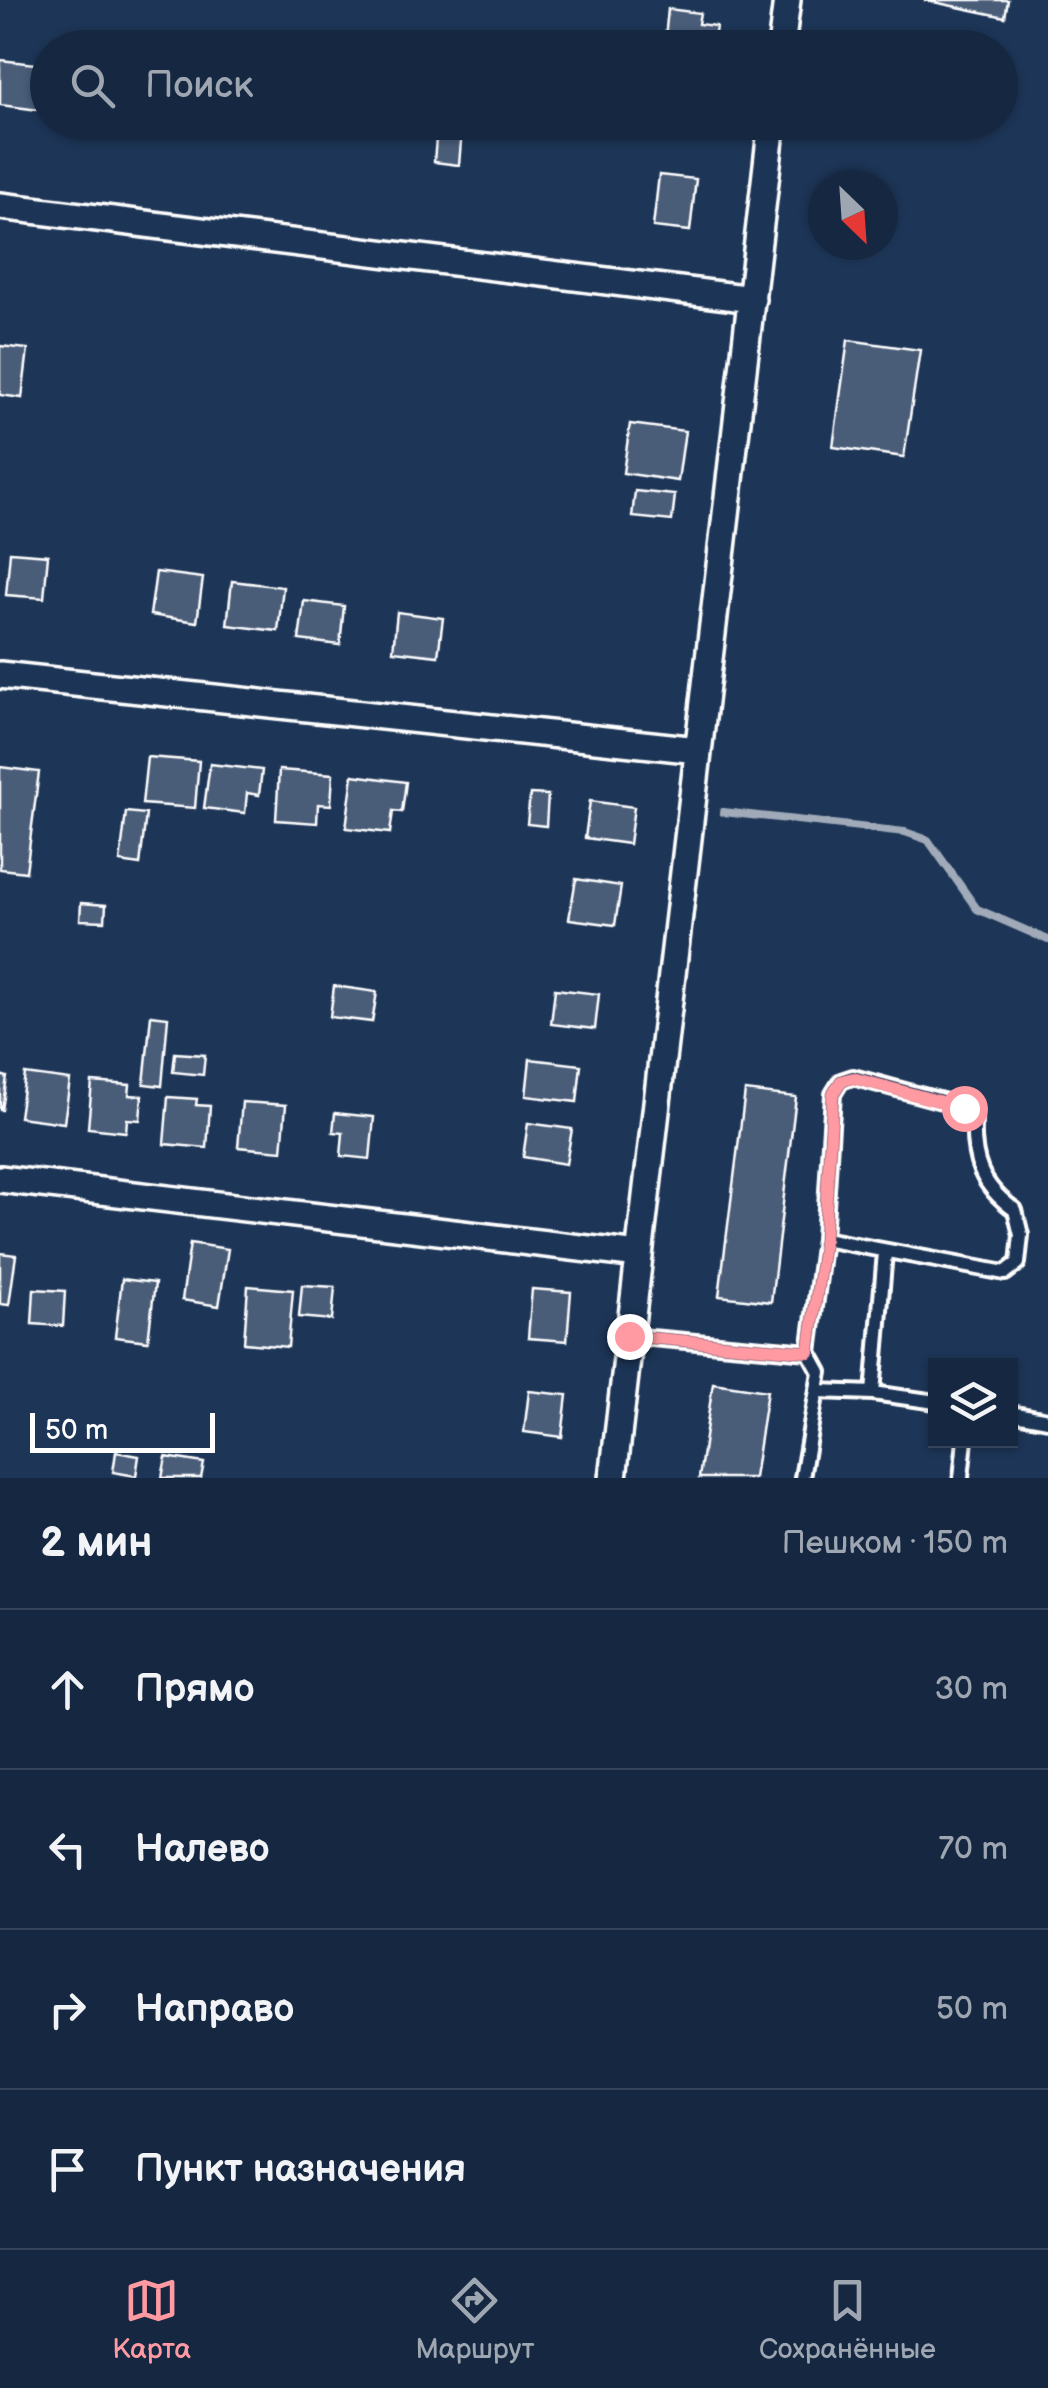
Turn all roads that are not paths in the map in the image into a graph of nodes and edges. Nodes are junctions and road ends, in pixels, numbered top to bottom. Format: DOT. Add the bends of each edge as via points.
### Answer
graph roads {
  1 [pos="787,0"];
  2 [pos="783,30"];
  3 [pos="770,140"];
  4 [pos="0,206"];
  5 [pos="752,299"];
  6 [pos="0,675"];
  7 [pos="698,750"];
  8 [pos="0,1179"];
  9 [pos="824,1239"];
  10 [pos="885,1252"];
  11 [pos="639,1256"];
  12 [pos="629,1336"];
  13 [pos="809,1352"];
  14 [pos="818,1391"];
  15 [pos="872,1394"];
  16 [pos="928,1401"];
  17 [pos="1018,1414"];
  18 [pos="1048,1420"];
  19 [pos="964,1448"];
  20 [pos="613,1478"];
  21 [pos="802,1478"];
  22 [pos="961,1478"];
  1 -- 2 [label="street"];
  3 -- 5 [label="street"];
  4 -- 5 [label="street"];
  5 -- 7 [label="street"];
  6 -- 7 [label="street"];
  7 -- 11 [label="street"];
  8 -- 11 [label="street"];
  9 -- 10 [label="lane"];
  9 -- 10 [label="lane" via="833,1094 841,1081 853,1078 964,1108 974,1120 980,1174 1015,1210 1018,1263 1005,1273"];
  9 -- 13 [label="lane"];
  10 -- 15 [label="lane"];
  11 -- 12 [label="street"];
  12 -- 13 [label="lane"];
  12 -- 20 [label="street"];
  13 -- 14 [label="lane" via="820,1372"];
  14 -- 15 [label="lane"];
  14 -- 21 [label="lane"];
  15 -- 16 [label="lane"];
  17 -- 18 [label="lane"];
  19 -- 22 [label="lane"];
}
